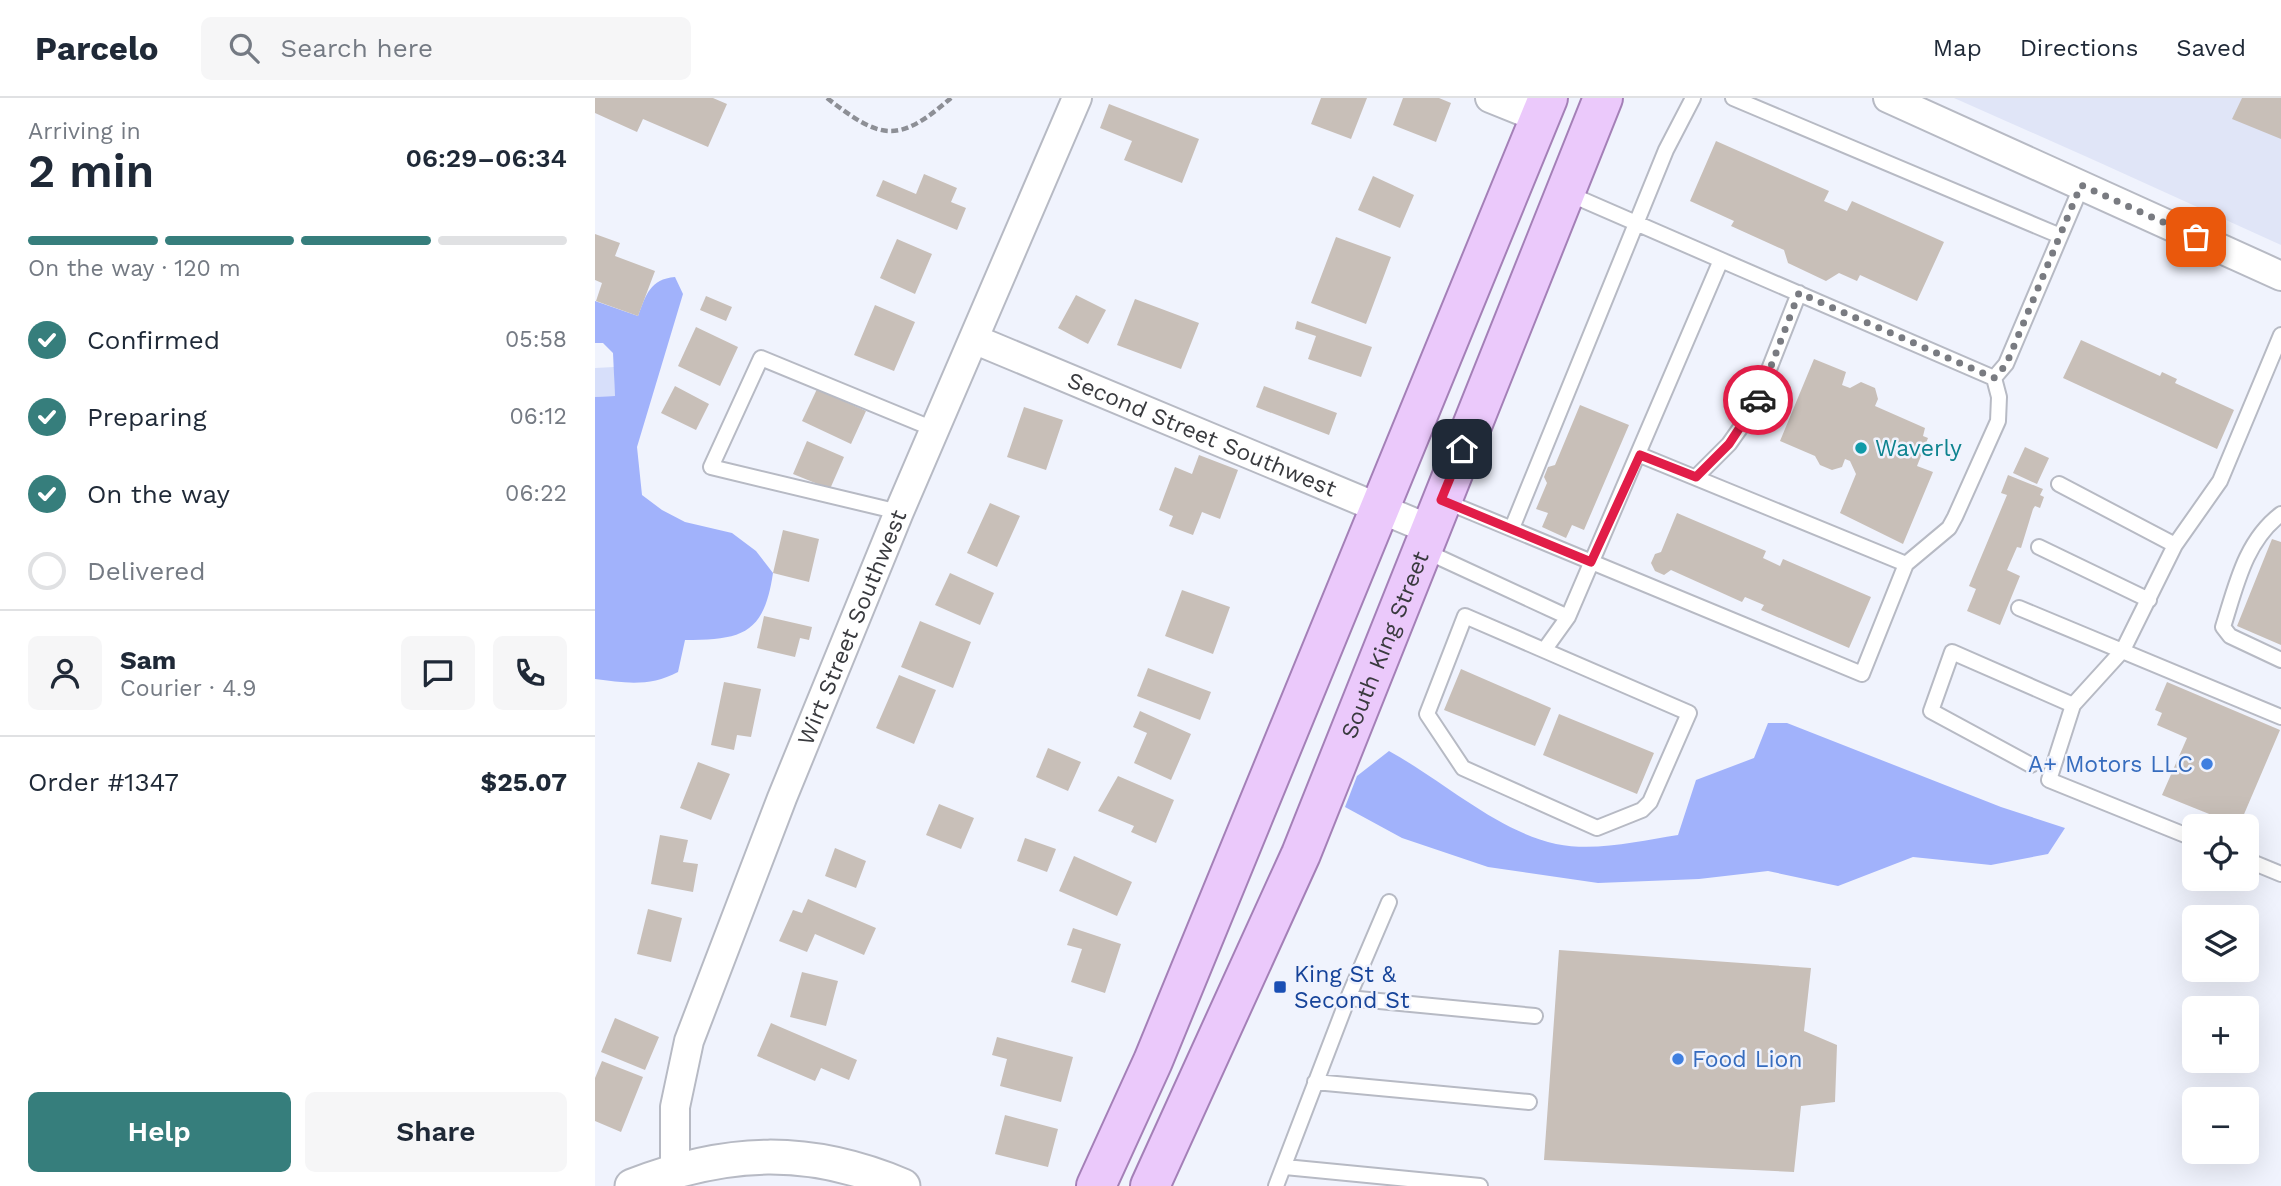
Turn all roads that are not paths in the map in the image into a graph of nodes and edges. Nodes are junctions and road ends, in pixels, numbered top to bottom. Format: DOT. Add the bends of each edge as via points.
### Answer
graph roads {
  1 [pos="1077,98"];
  2 [pos="1490,98"];
  3 [pos="1603,98"];
  4 [pos="1693,98"];
  5 [pos="1733,98"];
  6 [pos="1888,98"];
  7 [pos="1544,108"];
  8 [pos="2081,185"];
  9 [pos="1566,193"];
  10 [pos="1636,224"];
  11 [pos="2058,235"];
  12 [pos="1721,260"];
  13 [pos="2281,276"];
  14 [pos="1799,293"];
  15 [pos="2281,335"];
  16 [pos="975,340"];
  17 [pos="1994,378"];
  18 [pos="936,429"];
  19 [pos="1640,455"];
  20 [pos="1696,477"];
  21 [pos="2059,484"];
  22 [pos="1378,508"];
  23 [pos="899,512"];
  24 [pos="2281,514"];
  25 [pos="1430,526"];
  26 [pos="1511,528"];
  27 [pos="2175,545"];
  28 [pos="2039,547"];
  29 [pos="1591,562"];
  30 [pos="1906,564"];
  31 [pos="2149,600"];
  32 [pos="2019,608"];
  33 [pos="1568,617"];
  34 [pos="1545,649"];
  35 [pos="2123,650"];
  36 [pos="2281,660"];
  37 [pos="2073,705"];
  38 [pos="2281,717"];
  39 [pos="2031,765"];
  40 [pos="2182,834"];
  41 [pos="2259,865"];
  42 [pos="2281,874"];
  43 [pos="1389,902"];
  44 [pos="1348,998"];
  45 [pos="1535,1016"];
  46 [pos="1315,1082"];
  47 [pos="1529,1102"];
  48 [pos="1285,1167"];
  49 [pos="674,1178"];
  50 [pos="632,1186"];
  51 [pos="903,1186"];
  52 [pos="1096,1186"];
  53 [pos="1150,1186"];
  54 [pos="1276,1186"];
  55 [pos="1481,1186"];
  1 -- 16 [label="street, Wirt Street Southwest"];
  2 -- 7 [label="street"];
  3 -- 9 [label="main road, South King Street"];
  4 -- 10 [label="lane"];
  5 -- 11 [label="lane"];
  6 -- 8 [label="street"];
  7 -- 22 [label="main road"];
  8 -- 11 [label="lane"];
  8 -- 13 [label="street"];
  9 -- 10 [label="lane"];
  9 -- 25 [label="main road, South King Street"];
  10 -- 12 [label="lane"];
  10 -- 26 [label="lane"];
  11 -- 17 [label="lane" via="2006,365"];
  12 -- 14 [label="lane"];
  12 -- 19 [label="lane"];
  14 -- 17 [label="lane"];
  14 -- 20 [label="lane" via="1753,410 1729,444"];
  15 -- 27 [label="lane" via="2220,481"];
  16 -- 18 [label="street, Wirt Street Southwest"];
  16 -- 22 [label="street, Second Street Southwest"];
  17 -- 30 [label="lane" via="1998,421 1955,517 1949,528"];
  18 -- 23 [label="street, Wirt Street Southwest"];
  18 -- 23 [label="lane" via="761,358 712,467"];
  19 -- 20 [label="lane"];
  19 -- 29 [label="lane"];
  20 -- 30 [label="lane"];
  21 -- 27 [label="lane"];
  22 -- 25 [label="street, Second Street Southwest"];
  22 -- 52 [label="main road" via="1153,1061"];
  23 -- 49 [label="street, Wirt Street Southwest" via="689,1041 675,1107"];
  24 -- 36 [label="lane" via="2268,523 2248,553 2223,627 2229,636"];
  25 -- 26 [label="lane"];
  25 -- 33 [label="lane"];
  25 -- 53 [label="main road, South King Street" via="1301,854"];
  26 -- 29 [label="lane"];
  27 -- 31 [label="lane"];
  28 -- 31 [label="lane"];
  29 -- 30 [label="lane" via="1862,674"];
  29 -- 33 [label="lane"];
  31 -- 35 [label="lane"];
  32 -- 35 [label="lane"];
  33 -- 34 [label="lane"];
  34 -- 34 [label="lane" via="1465,616 1427,714 1463,768 1597,828 1642,810 1650,802 1689,713"];
  35 -- 37 [label="lane"];
  35 -- 38 [label="lane"];
  37 -- 39 [label="lane" via="1952,652 1931,711"];
  37 -- 40 [label="lane" via="2049,780"];
  41 -- 42 [label="lane"];
  43 -- 44 [label="lane"];
  44 -- 45 [label="lane"];
  44 -- 46 [label="lane"];
  46 -- 47 [label="lane"];
  46 -- 48 [label="lane"];
  48 -- 54 [label="lane"];
  48 -- 55 [label="lane"];
  49 -- 50 [label="street"];
  49 -- 51 [label="street" via="757,1155 797,1157"];
}
